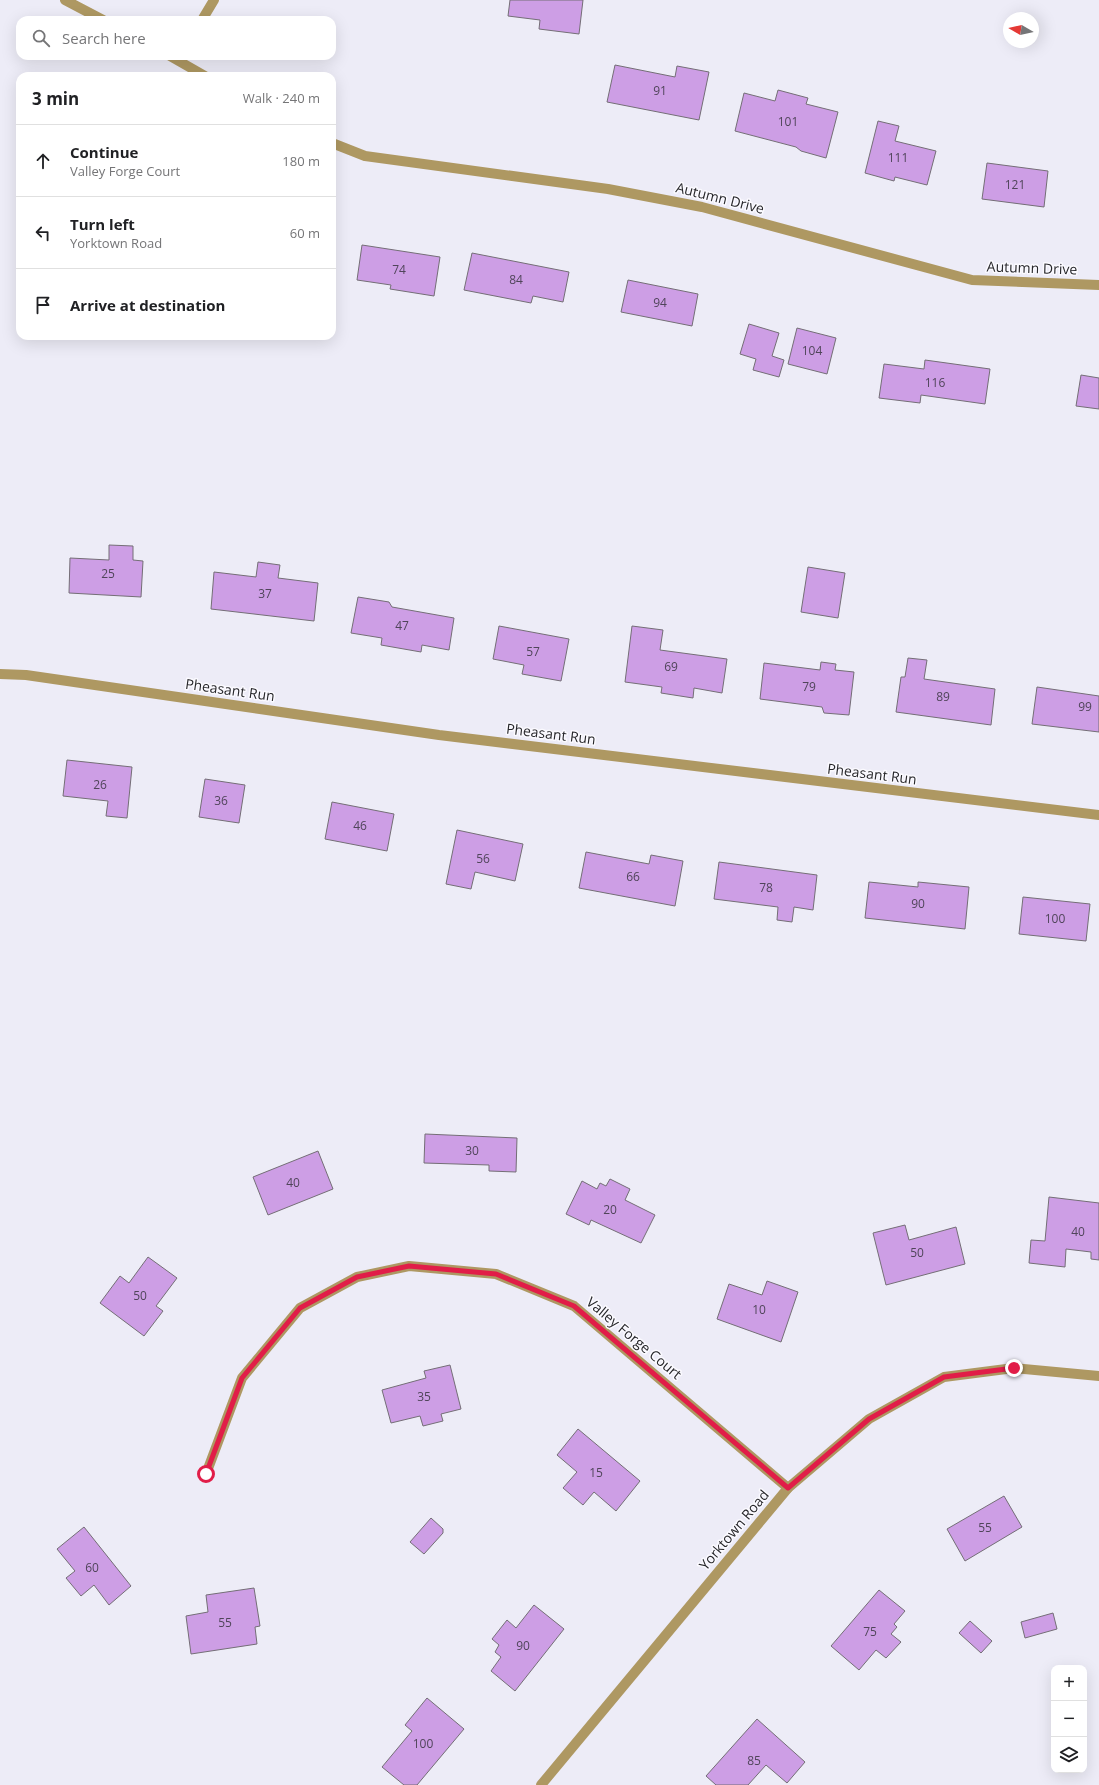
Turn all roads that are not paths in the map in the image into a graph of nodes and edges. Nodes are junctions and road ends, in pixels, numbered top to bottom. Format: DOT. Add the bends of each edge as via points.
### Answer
graph roads {
  1 [pos="65,0"];
  2 [pos="214,0"];
  3 [pos="95,16"];
  4 [pos="204,16"];
  5 [pos="181,60"];
  6 [pos="199,72"];
  7 [pos="336,145"];
  8 [pos="1099,285"];
  9 [pos="0,674"];
  10 [pos="1099,815"];
  11 [pos="1099,1376"];
  12 [pos="206,1474"];
  13 [pos="788,1488"];
  14 [pos="541,1785"];
  1 -- 3 [label="street"];
  2 -- 4 [label="street"];
  5 -- 6 [label="street"];
  7 -- 8 [label="street, Autumn Drive" via="365,156 608,189 702,207 972,280"];
  9 -- 10 [label="street, Pheasant Run" via="26,675 439,735"];
  11 -- 13 [label="street, Yorktown Road" via="1014,1368 944,1377 869,1419"];
  12 -- 13 [label="street, Valley Forge Court" via="242,1378 300,1308 357,1277 409,1266 496,1274 574,1306"];
  13 -- 14 [label="street, Yorktown Road"];
}
